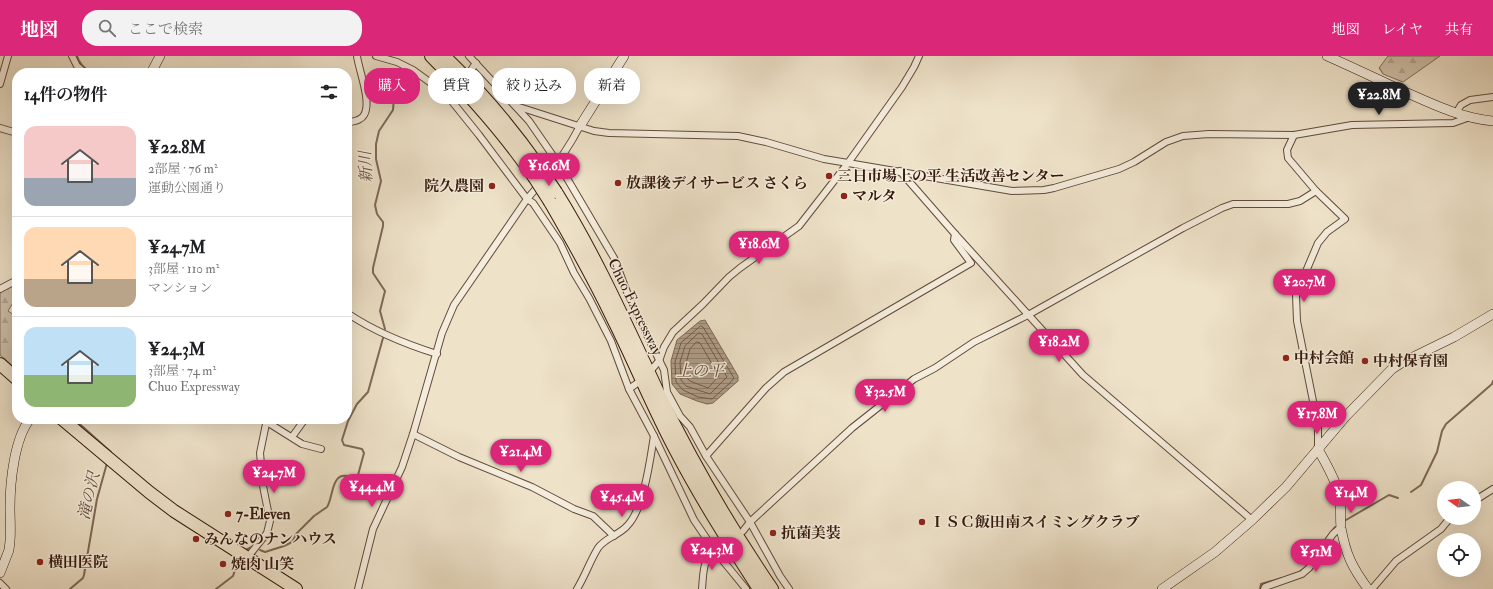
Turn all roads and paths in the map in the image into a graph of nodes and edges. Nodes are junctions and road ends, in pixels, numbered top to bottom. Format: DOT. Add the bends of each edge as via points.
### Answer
graph roads {
  1 [pos="8,56"];
  2 [pos="72,56"];
  3 [pos="160,56"];
  4 [pos="357,56"];
  5 [pos="376,56"];
  6 [pos="432,56"];
  7 [pos="444,56"];
  8 [pos="469,56"];
  9 [pos="624,56"];
  10 [pos="919,56"];
  11 [pos="1327,56"];
  12 [pos="476,63"];
  13 [pos="79,68"];
  14 [pos="154,68"];
  15 [pos="472,68"];
  16 [pos="428,81"];
  17 [pos="0,84"];
  18 [pos="1493,97"];
  19 [pos="454,104"];
  20 [pos="516,106"];
  21 [pos="1456,113"];
  22 [pos="1470,117"];
  23 [pos="1493,121"];
  24 [pos="352,122"];
  25 [pos="580,126"];
  26 [pos="0,128"];
  27 [pos="12,132"];
  28 [pos="1294,135"];
  29 [pos="558,163"];
  30 [pos="848,164"];
  31 [pos="900,171"];
  32 [pos="537,173"];
  33 [pos="1316,191"];
  34 [pos="553,197"];
  35 [pos="527,199"];
  36 [pos="955,234"];
  37 [pos="12,283"];
  38 [pos="0,289"];
  39 [pos="1493,314"];
  40 [pos="1028,315"];
  41 [pos="352,316"];
  42 [pos="436,354"];
  43 [pos="660,361"];
  44 [pos="0,364"];
  45 [pos="652,369"];
  46 [pos="12,375"];
  47 [pos="636,384"];
  48 [pos="629,389"];
  49 [pos="26,424"];
  50 [pos="68,424"];
  51 [pos="266,424"];
  52 [pos="273,424"];
  53 [pos="301,424"];
  54 [pos="413,434"];
  55 [pos="654,436"];
  56 [pos="292,437"];
  57 [pos="321,449"];
  58 [pos="1318,449"];
  59 [pos="706,456"];
  60 [pos="1493,490"];
  61 [pos="1481,497"];
  62 [pos="1252,520"];
  63 [pos="750,522"];
  64 [pos="1444,525"];
  65 [pos="1341,526"];
  66 [pos="743,531"];
  67 [pos="614,536"];
  68 [pos="723,544"];
  69 [pos="715,551"];
  70 [pos="243,555"];
  71 [pos="0,573"];
  72 [pos="0,583"];
  73 [pos="6,589"];
  74 [pos="296,589"];
  75 [pos="358,589"];
  76 [pos="577,589"];
  77 [pos="702,589"];
  78 [pos="746,589"];
  79 [pos="759,589"];
  80 [pos="772,589"];
  81 [pos="789,589"];
  82 [pos="1162,589"];
  83 [pos="1264,589"];
  84 [pos="1368,589"];
  85 [pos="1372,589"];
  1 -- 17 [label="street"];
  2 -- 13 [label="street"];
  3 -- 14 [label="street"];
  4 -- 24 [label="street" via="367,100 364,115"];
  5 -- 16 [label="street" via="397,62"];
  6 -- 32 [label="highway, Chuo Expressway"];
  7 -- 32 [label="highway, Chuo Expressway" via="484,97 527,150"];
  8 -- 12 [label="street"];
  9 -- 25 [label="street"];
  10 -- 30 [label="street" via="902,87"];
  11 -- 21 [label="street"];
  12 -- 15 [label="street"];
  12 -- 20 [label="street"];
  18 -- 21 [label="street" via="1470,100 1461,105"];
  19 -- 35 [label="street"];
  20 -- 25 [label="street"];
  20 -- 29 [label="street"];
  21 -- 22 [label="street"];
  22 -- 23 [label="street"];
  22 -- 28 [label="street" via="1453,123 1352,125"];
  25 -- 29 [label="street"];
  25 -- 30 [label="street" via="609,133 738,136"];
  26 -- 27 [label="street"];
  28 -- 31 [label="street" via="1183,136 1166,142 1119,169 1044,190 1012,191"];
  28 -- 33 [label="street" via="1287,150 1288,158"];
  29 -- 35 [label="street"];
  29 -- 43 [label="street" via="614,258 630,300"];
  30 -- 31 [label="street"];
  30 -- 43 [label="street" via="799,226 729,277 673,332 664,347"];
  31 -- 36 [label="street"];
  32 -- 34 [label="highway, Chuo Expressway, bridge"];
  33 -- 40 [label="street" via="1300,201 1288,204 1239,203 1222,208"];
  33 -- 58 [label="street" via="1345,219 1327,232 1318,243 1296,295 1297,321 1318,426"];
  34 -- 79 [label="highway, Chuo Expressway" via="676,452"];
  34 -- 80 [label="highway, Chuo Expressway" via="590,249 695,463"];
  35 -- 42 [label="street" via="454,305"];
  35 -- 48 [label="street" via="533,203 560,243 611,341"];
  36 -- 40 [label="street"];
  36 -- 59 [label="street" via="954,240 971,263 784,372 766,388"];
  37 -- 38 [label="street"];
  39 -- 58 [label="street" via="1392,369"];
  40 -- 62 [label="street" via="1083,375"];
  40 -- 63 [label="street" via="974,342 914,379 852,428"];
  41 -- 42 [label="street" via="377,331"];
  42 -- 54 [label="street"];
  43 -- 45 [label="street"];
  43 -- 59 [label="street" via="667,392"];
  44 -- 46 [label="highway"];
  47 -- 48 [label="street"];
  48 -- 55 [label="street"];
  49 -- 71 [label="street" via="11,479 9,550"];
  50 -- 70 [label="highway" via="174,511"];
  51 -- 70 [label="street" via="260,453 270,521 267,533"];
  52 -- 56 [label="street"];
  53 -- 56 [label="street"];
  54 -- 67 [label="street" via="593,516"];
  54 -- 75 [label="street" via="402,467 373,529"];
  55 -- 67 [label="street" via="648,477 639,504 627,527"];
  55 -- 69 [label="street" via="694,520"];
  56 -- 57 [label="street" via="302,444"];
  58 -- 62 [label="street" via="1286,487"];
  58 -- 65 [label="street" via="1340,496"];
  59 -- 63 [label="street"];
  60 -- 61 [label="street"];
  62 -- 82 [label="street" via="1216,552"];
  63 -- 66 [label="street"];
  63 -- 81 [label="street"];
  64 -- 85 [label="street" via="1396,561"];
  65 -- 83 [label="street" via="1302,574"];
  65 -- 84 [label="street" via="1347,555"];
  67 -- 76 [label="street" via="599,548"];
  68 -- 69 [label="street"];
  69 -- 77 [label="street" via="704,564"];
  69 -- 78 [label="street"];
  70 -- 74 [label="highway"];
  72 -- 73 [label="street"];
}
